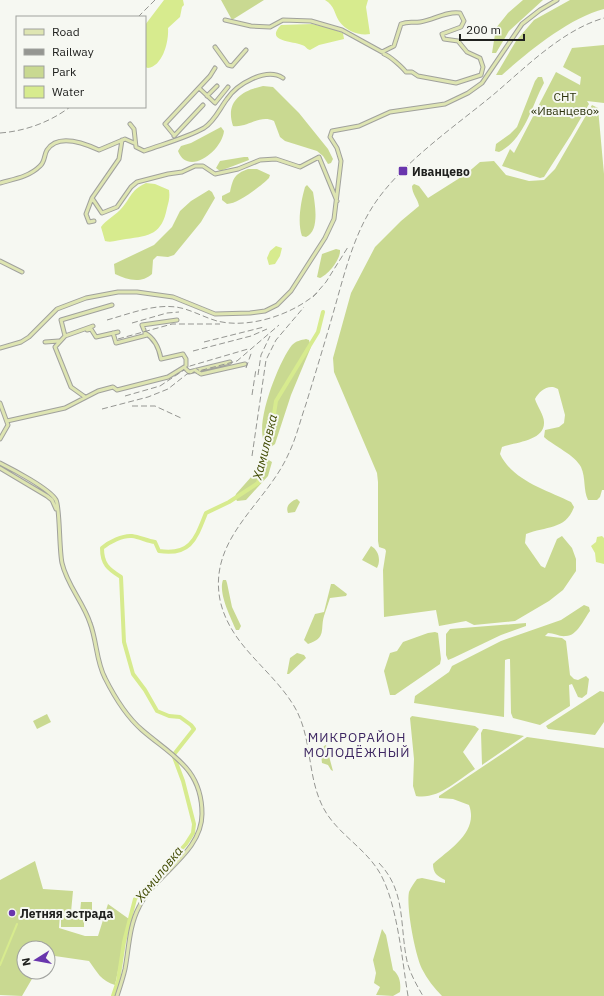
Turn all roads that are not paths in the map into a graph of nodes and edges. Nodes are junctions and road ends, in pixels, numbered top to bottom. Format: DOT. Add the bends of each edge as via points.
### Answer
graph roads {
  1 [pos="557,0"];
  2 [pos="224,20"];
  3 [pos="215,47"];
  4 [pos="246,50"];
  5 [pos="384,54"];
  6 [pos="215,68"];
  7 [pos="283,78"];
  8 [pos="217,86"];
  9 [pos="228,87"];
  10 [pos="199,88"];
  11 [pos="208,96"];
  12 [pos="203,105"];
  13 [pos="130,124"];
  14 [pos="174,135"];
  15 [pos="175,139"];
  16 [pos="122,140"];
  17 [pos="134,143"];
  18 [pos="0,183"];
  19 [pos="92,198"];
  20 [pos="337,201"];
  21 [pos="94,221"];
  22 [pos="0,261"];
  23 [pos="22,272"];
  24 [pos="112,306"];
  25 [pos="177,320"];
  26 [pos="93,326"];
  27 [pos="79,331"];
  28 [pos="118,332"];
  29 [pos="113,333"];
  30 [pos="149,335"];
  31 [pos="65,336"];
  32 [pos="60,341"];
  33 [pos="45,342"];
  34 [pos="0,348"];
  35 [pos="230,362"];
  36 [pos="245,364"];
  37 [pos="185,368"];
  38 [pos="196,371"];
  39 [pos="85,397"];
  40 [pos="0,403"];
  41 [pos="7,421"];
  42 [pos="0,439"];
  43 [pos="0,463"];
  44 [pos="0,468"];
  45 [pos="58,515"];
  46 [pos="117,996"];
  1 -- 20 [label="street" via="532,15 517,29 482,82 468,93 446,104 390,112 359,126 332,132 330,137 341,161"];
  2 -- 5 [label="street" via="270,27 282,20 311,21 342,30 382,52 394,46 404,22 419,22 449,12 460,13 464,21 461,27 442,36 444,39 458,41 467,52 480,58 483,66 480,75 456,83 406,72"];
  3 -- 4 [label="street" via="228,65 232,66"];
  6 -- 10 [label="street"];
  7 -- 15 [label="street" via="277,75 264,75 245,84 230,94 209,124"];
  8 -- 11 [label="street"];
  9 -- 11 [label="street" via="215,103"];
  10 -- 11 [label="street"];
  10 -- 14 [label="street" via="165,124"];
  12 -- 14 [label="street"];
  13 -- 17 [label="street" via="134,129"];
  14 -- 15 [label="street"];
  15 -- 17 [label="street" via="144,151 139,150"];
  16 -- 17 [label="street"];
  16 -- 18 [label="street" via="100,150 73,141 56,143 47,150 43,162 35,170 26,176"];
  16 -- 19 [label="street" via="118,159"];
  19 -- 20 [label="street" via="100,212 105,213 114,210 120,204 134,184 145,179 179,173 198,165 215,174 268,159 282,160 300,168 319,157"];
  19 -- 21 [label="street" via="86,214 89,222"];
  20 -- 34 [label="street" via="334,219 325,238 291,291 271,308 250,313 215,314 173,297 118,292 86,298 57,309 29,337"];
  22 -- 23 [label="street"];
  24 -- 31 [label="street" via="61,320"];
  25 -- 30 [label="street" via="142,325"];
  26 -- 27 [label="street"];
  27 -- 29 [label="street" via="92,329 96,337"];
  27 -- 31 [label="street"];
  28 -- 29 [label="street"];
  29 -- 30 [label="street" via="116,343"];
  30 -- 37 [label="street" via="158,346 161,359 183,354 186,359"];
  31 -- 32 [label="street"];
  32 -- 33 [label="street"];
  32 -- 39 [label="street" via="55,347 66,376 71,387"];
  35 -- 38 [label="street"];
  36 -- 38 [label="street" via="201,374"];
  37 -- 38 [label="street" via="189,372"];
  37 -- 39 [label="street" via="168,377 118,390 113,387"];
  39 -- 41 [label="street" via="65,408"];
  40 -- 41 [label="street"];
  41 -- 42 [label="street" via="8,427"];
  43 -- 45 [label="street" via="55,498"];
  44 -- 45 [label="street" via="47,496 55,504"];
  45 -- 46 [label="street" via="59,547 64,572 89,620 105,678 134,722 173,754 189,771 198,789 201,806 201,826 194,843 139,906 132,924 125,969"];
}
